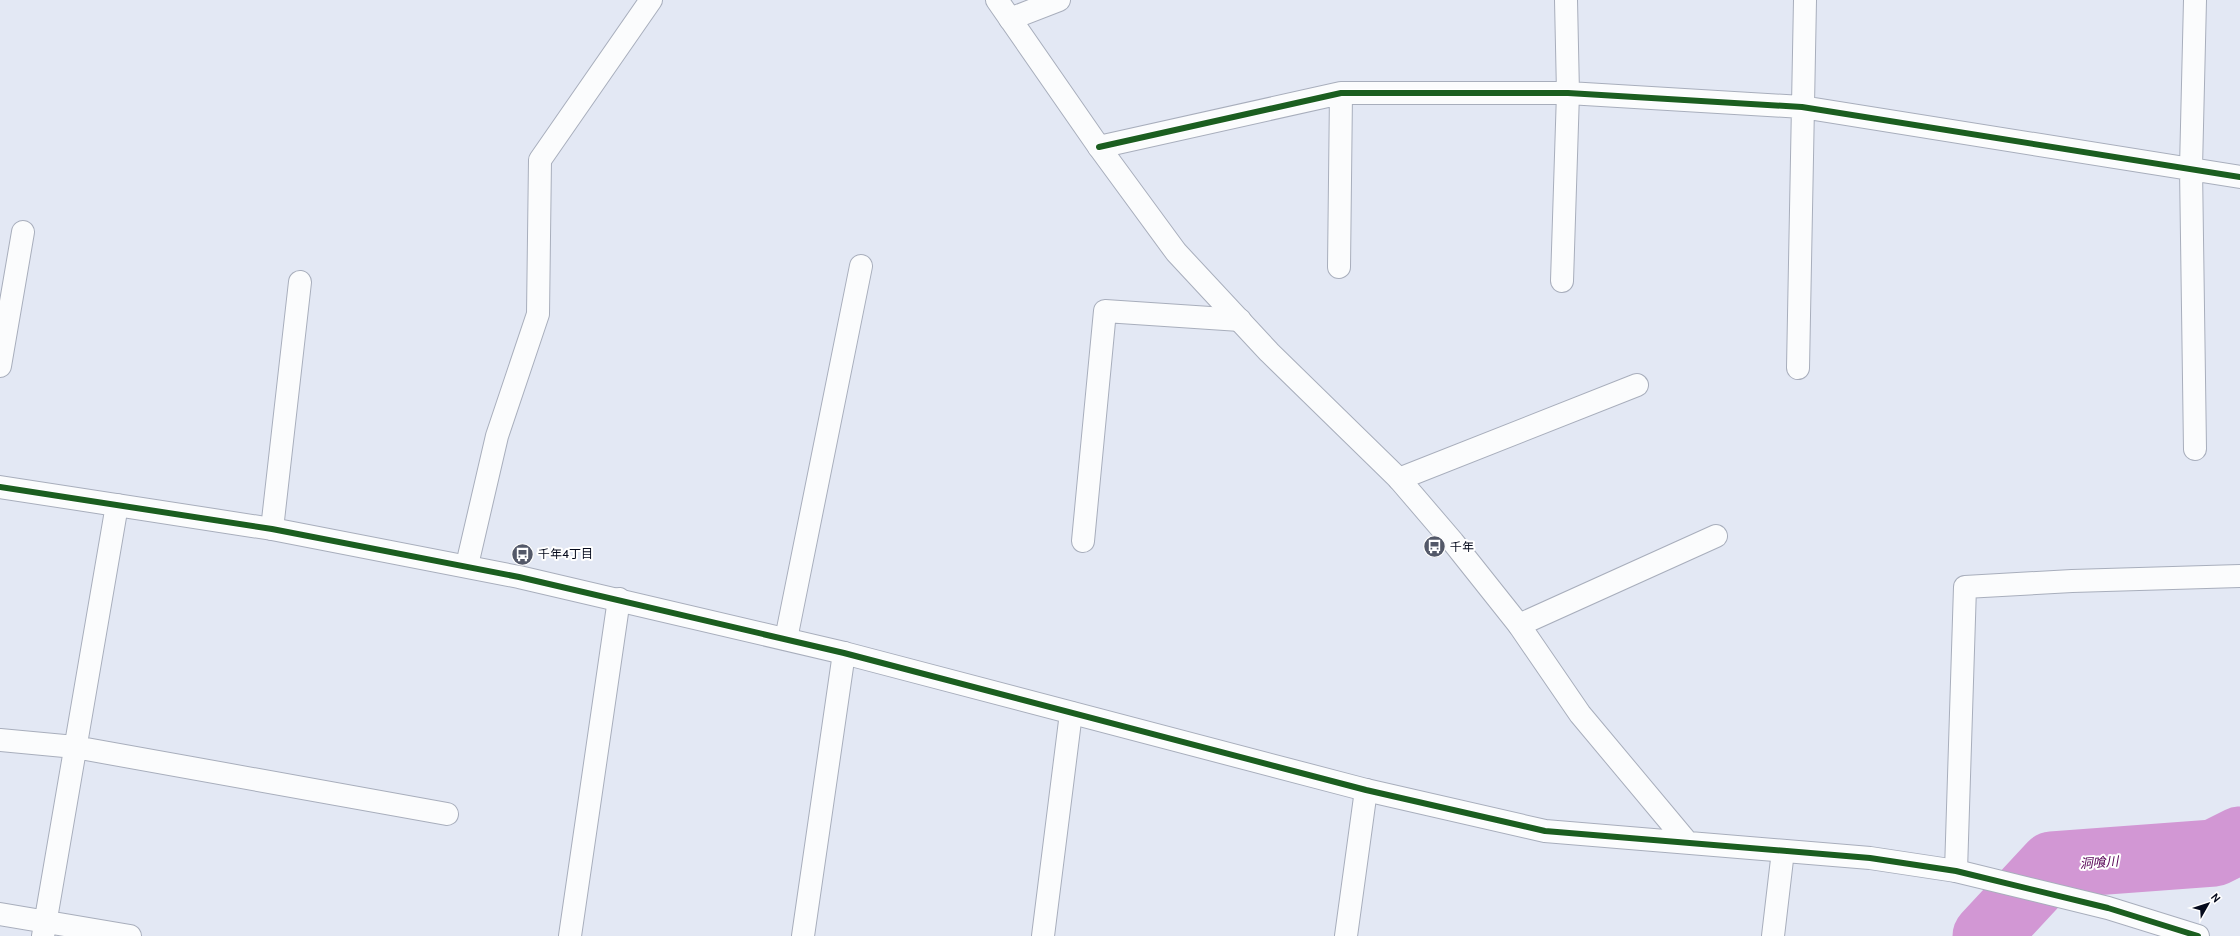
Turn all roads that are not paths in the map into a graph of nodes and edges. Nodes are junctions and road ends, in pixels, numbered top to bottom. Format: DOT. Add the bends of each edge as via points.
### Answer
graph roads {
  1 [pos="651,0"];
  2 [pos="998,0"];
  3 [pos="1059,0"];
  4 [pos="1566,0"];
  5 [pos="1805,0"];
  6 [pos="2195,0"];
  7 [pos="1010,19"];
  8 [pos="1341,93"];
  9 [pos="1568,93"];
  10 [pos="1802,107"];
  11 [pos="1099,147"];
  12 [pos="2191,168"];
  13 [pos="2240,177"];
  14 [pos="23,232"];
  15 [pos="861,266"];
  16 [pos="1339,267"];
  17 [pos="1562,281"];
  18 [pos="300,282"];
  19 [pos="1240,320"];
  20 [pos="0,366"];
  21 [pos="1798,368"];
  22 [pos="1637,385"];
  23 [pos="2195,450"];
  24 [pos="1399,480"];
  25 [pos="0,488"];
  26 [pos="117,505"];
  27 [pos="272,528"];
  28 [pos="1716,536"];
  29 [pos="1083,541"];
  30 [pos="467,566"];
  31 [pos="2240,576"];
  32 [pos="619,599"];
  33 [pos="1519,625"];
  34 [pos="786,639"];
  35 [pos="844,653"];
  36 [pos="1071,713"];
  37 [pos="0,740"];
  38 [pos="74,747"];
  39 [pos="1366,790"];
  40 [pos="447,814"];
  41 [pos="1687,842"];
  42 [pos="1783,851"];
  43 [pos="1956,871"];
  44 [pos="0,914"];
  45 [pos="44,929"];
  46 [pos="130,936"];
  47 [pos="570,936"];
  48 [pos="803,936"];
  49 [pos="1043,936"];
  50 [pos="1346,936"];
  51 [pos="1773,936"];
  52 [pos="2198,936"];
  1 -- 30 [label="street" via="540,160 538,314 497,436"];
  2 -- 7 [label="street"];
  3 -- 7 [label="street"];
  4 -- 9 [label="street"];
  5 -- 10 [label="street"];
  6 -- 12 [label="street"];
  7 -- 11 [label="street"];
  8 -- 9 [label="street"];
  8 -- 11 [label="street"];
  8 -- 16 [label="street"];
  9 -- 10 [label="street"];
  9 -- 17 [label="street"];
  10 -- 12 [label="street"];
  10 -- 21 [label="street"];
  11 -- 19 [label="street" via="1176,252"];
  12 -- 13 [label="street"];
  12 -- 23 [label="street"];
  14 -- 20 [label="street"];
  15 -- 34 [label="street"];
  18 -- 27 [label="street"];
  19 -- 24 [label="street"];
  19 -- 29 [label="street" via="1104,311"];
  22 -- 24 [label="street"];
  24 -- 33 [label="street" via="1453,542"];
  25 -- 26 [label="street"];
  26 -- 27 [label="street"];
  26 -- 38 [label="street"];
  27 -- 30 [label="street"];
  28 -- 33 [label="street"];
  30 -- 32 [label="street"];
  31 -- 43 [label="street" via="1965,587"];
  32 -- 34 [label="street"];
  32 -- 47 [label="street"];
  33 -- 41 [label="street" via="1580,714"];
  34 -- 35 [label="street"];
  35 -- 36 [label="street"];
  35 -- 48 [label="street"];
  36 -- 39 [label="street"];
  36 -- 49 [label="street"];
  37 -- 38 [label="street"];
  38 -- 40 [label="street"];
  38 -- 45 [label="street"];
  39 -- 41 [label="street" via="1546,831"];
  39 -- 50 [label="street"];
  41 -- 42 [label="street"];
  42 -- 43 [label="street" via="1870,858"];
  42 -- 51 [label="street"];
  43 -- 52 [label="street" via="2108,908"];
  44 -- 45 [label="street"];
  45 -- 46 [label="street"];
}
